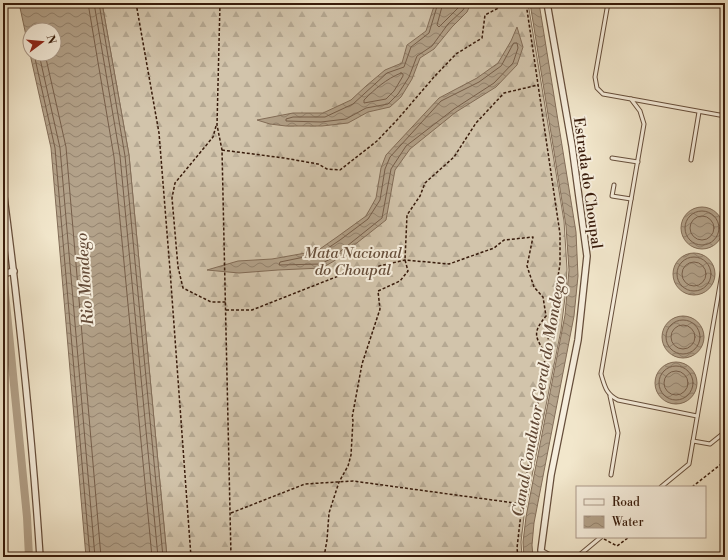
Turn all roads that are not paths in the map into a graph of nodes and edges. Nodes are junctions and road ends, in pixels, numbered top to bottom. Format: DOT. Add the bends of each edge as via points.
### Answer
graph roads {
  1 [pos="547,3"];
  2 [pos="608,3"];
  3 [pos="631,99"];
  4 [pos="699,112"];
  5 [pos="725,116"];
  6 [pos="612,158"];
  7 [pos="691,160"];
  8 [pos="638,162"];
  9 [pos="614,185"];
  10 [pos="3,189"];
  11 [pos="631,199"];
  12 [pos="725,256"];
  13 [pos="14,271"];
  14 [pos="3,274"];
  15 [pos="610,396"];
  16 [pos="697,416"];
  17 [pos="725,432"];
  18 [pos="693,441"];
  19 [pos="611,475"];
  20 [pos="662,486"];
  21 [pos="600,538"];
  22 [pos="541,550"];
  23 [pos="40,557"];
  24 [pos="542,557"];
  25 [pos="554,557"];
  26 [pos="577,557"];
  1 -- 22 [label="street, Estrada do Choupal" via="572,146 587,256 578,340 551,475"];
  2 -- 3 [label="lane" via="595,77 597,88 603,94"];
  3 -- 4 [label="lane"];
  3 -- 8 [label="lane" via="640,111 644,124"];
  4 -- 5 [label="lane"];
  4 -- 7 [label="lane"];
  6 -- 8 [label="lane"];
  8 -- 11 [label="lane"];
  9 -- 11 [label="lane" via="612,196"];
  10 -- 13 [label="street"];
  11 -- 15 [label="lane" via="601,374"];
  12 -- 16 [label="lane"];
  13 -- 14 [label="street"];
  13 -- 23 [label="street" via="37,498"];
  15 -- 16 [label="lane" via="618,400"];
  15 -- 19 [label="lane" via="618,433"];
  16 -- 18 [label="lane"];
  17 -- 18 [label="lane" via="710,444"];
  18 -- 20 [label="lane" via="689,464"];
  21 -- 26 [label="lane"];
  22 -- 24 [label="street, Estrada do Choupal"];
  22 -- 25 [label="lane"];
}
